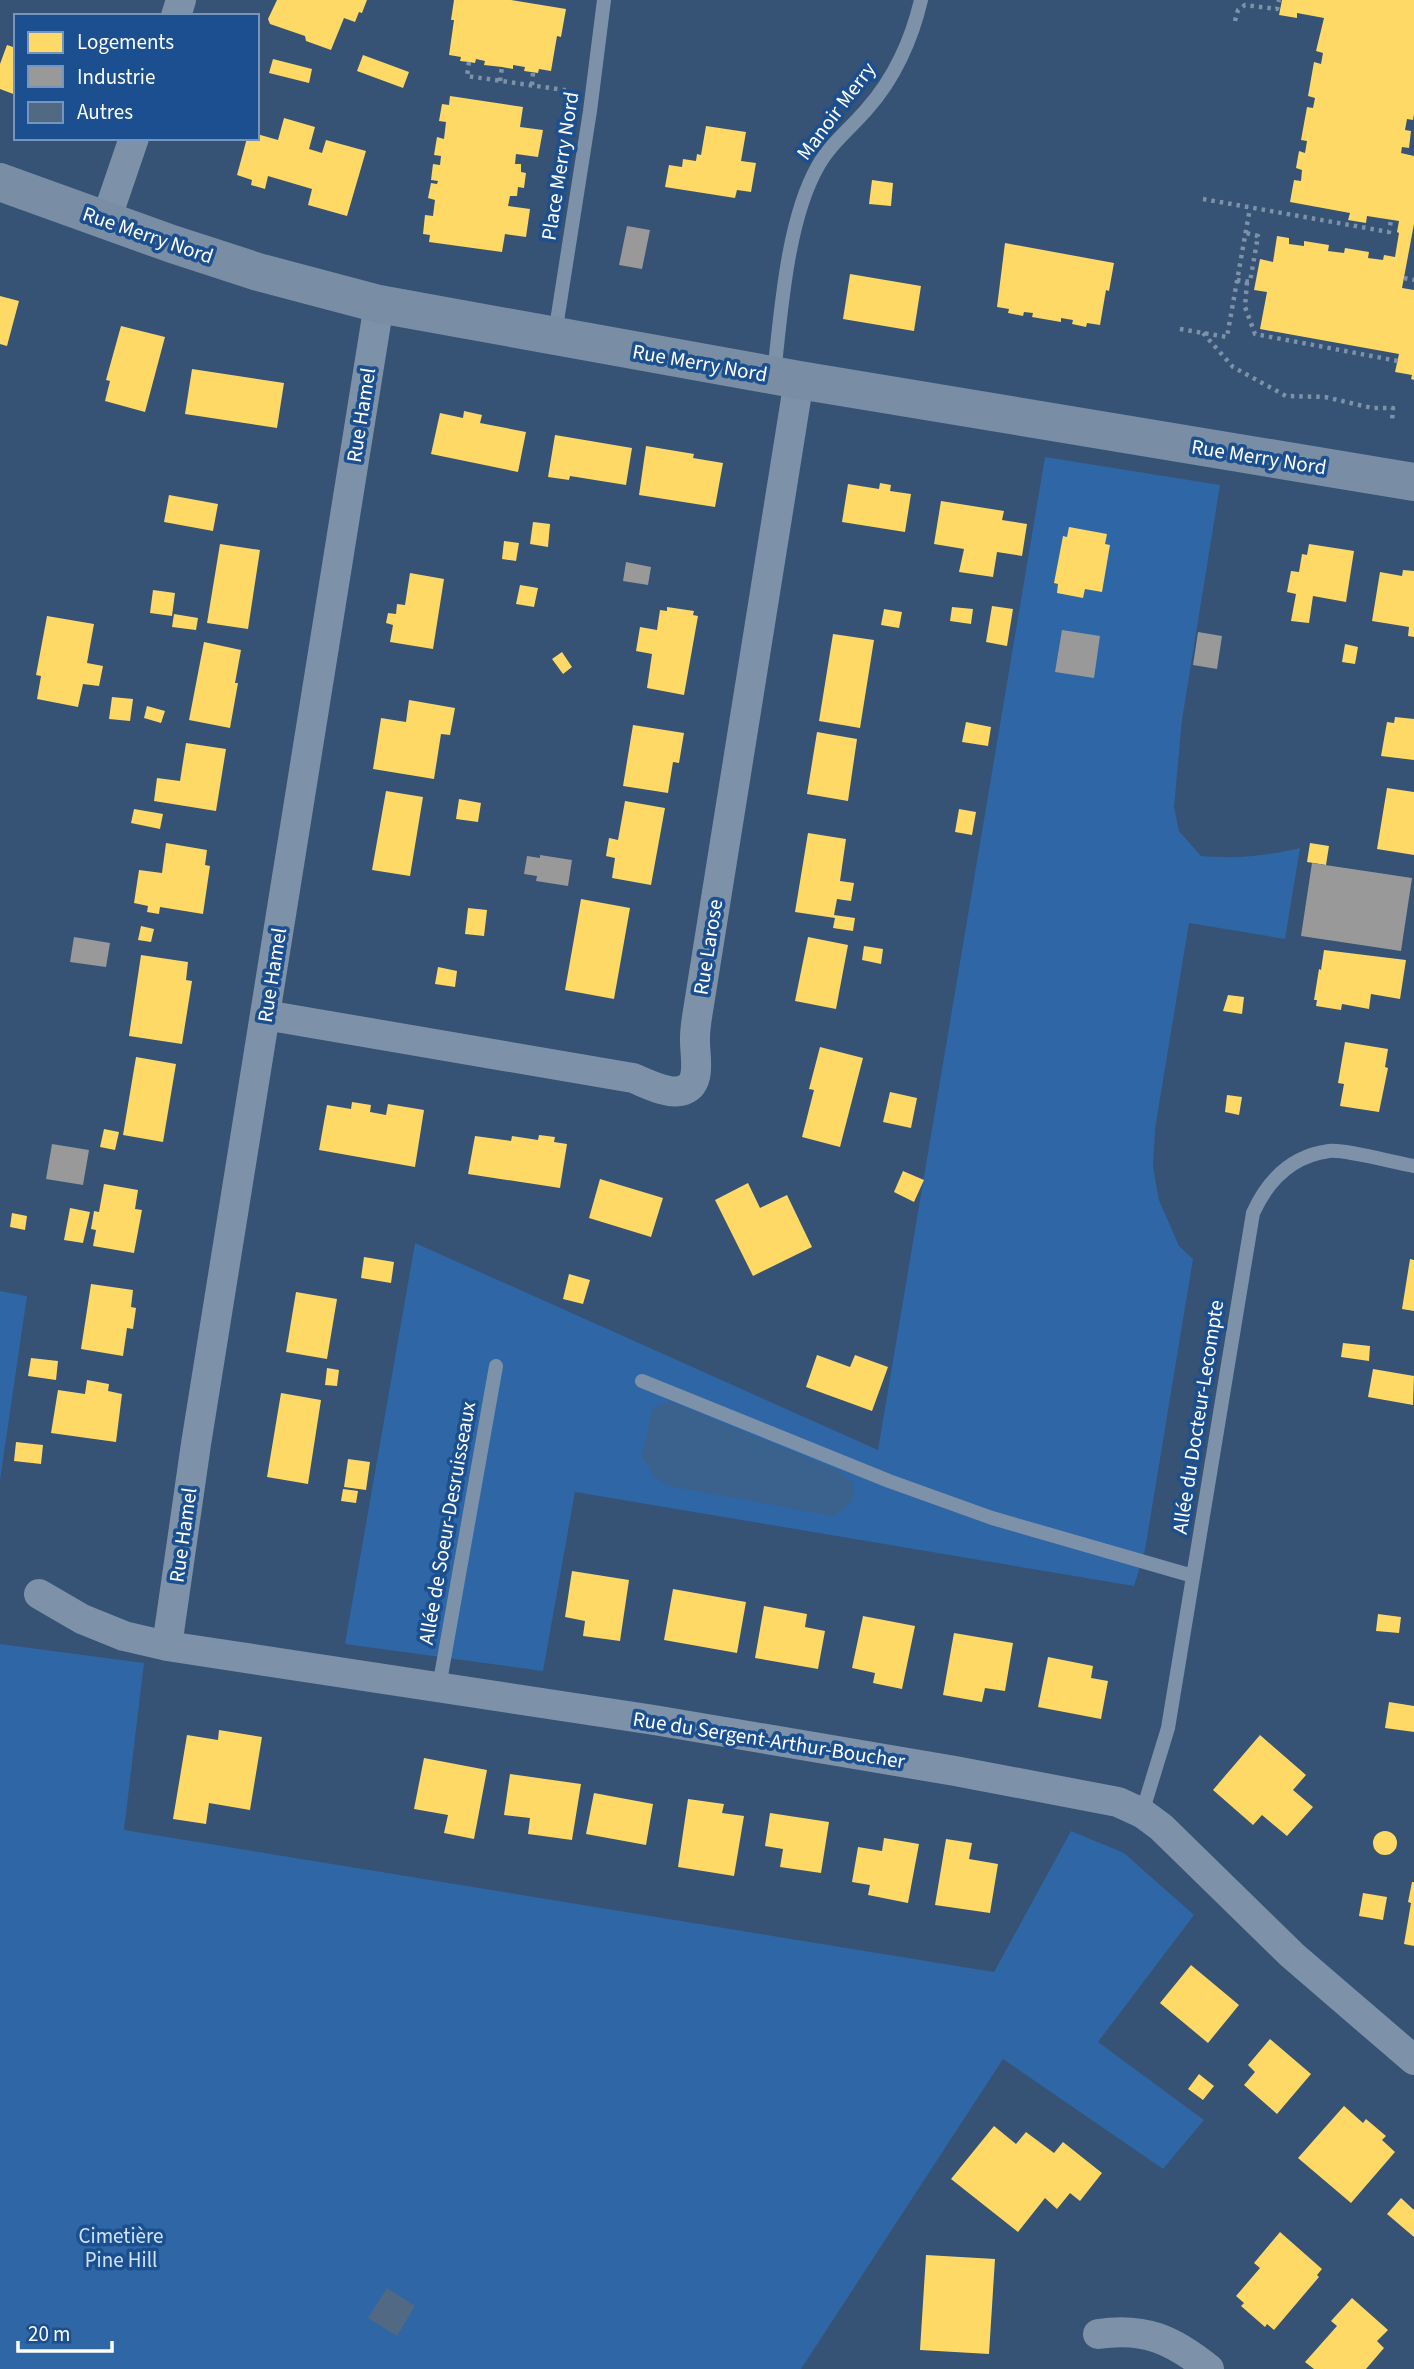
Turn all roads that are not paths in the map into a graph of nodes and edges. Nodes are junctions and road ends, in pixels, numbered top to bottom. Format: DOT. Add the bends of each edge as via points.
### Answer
graph roads {
  1 [pos="604,0"];
  2 [pos="922,0"];
  3 [pos="133,140"];
  4 [pos="0,182"];
  5 [pos="106,220"];
  6 [pos="379,304"];
  7 [pos="554,337"];
  8 [pos="787,378"];
  9 [pos="1414,482"];
  10 [pos="265,1015"];
  11 [pos="1414,1166"];
  12 [pos="496,1366"];
  13 [pos="642,1381"];
  14 [pos="1193,1576"];
  15 [pos="39,1594"];
  16 [pos="167,1646"];
  17 [pos="439,1686"];
  18 [pos="1142,1813"];
  19 [pos="1414,2060"];
  20 [pos="1098,2334"];
  21 [pos="1209,2369"];
  1 -- 7 [label="lane, Place Merry Nord"];
  2 -- 8 [label="lane, Manoir Merry" via="889,78 870,106 828,150 811,179 793,241"];
  3 -- 5 [label="street"];
  4 -- 5 [label="main road, Rue Merry Nord"];
  5 -- 6 [label="main road, Rue Merry Nord" via="258,272"];
  6 -- 7 [label="main road, Rue Merry Nord"];
  6 -- 10 [label="street, Rue Hamel"];
  7 -- 8 [label="main road, Rue Merry Nord"];
  8 -- 9 [label="main road, Rue Merry Nord"];
  8 -- 10 [label="street, Rue Larose" via="697,1017 693,1082 680,1091 667,1090 633,1078"];
  10 -- 16 [label="street, Rue Hamel"];
  11 -- 14 [label="lane, Allée du Docteur-Lecompte" via="1330,1151 1278,1173 1262,1193 1253,1213"];
  12 -- 17 [label="lane, Allée de Soeur-Desruisseaux"];
  13 -- 14 [label="lane" via="992,1518"];
  14 -- 18 [label="lane, Allée du Docteur-Lecompte" via="1168,1728"];
  15 -- 16 [label="street, Rue du Sergent-Arthur-Boucher" via="82,1619"];
  16 -- 17 [label="street, Rue du Sergent-Arthur-Boucher"];
  17 -- 18 [label="street, Rue du Sergent-Arthur-Boucher" via="995,1778 1118,1802"];
  18 -- 19 [label="street, Rue du Sergent-Arthur-Boucher" via="1292,1955"];
  20 -- 21 [label="street" via="1155,2336"];
}
